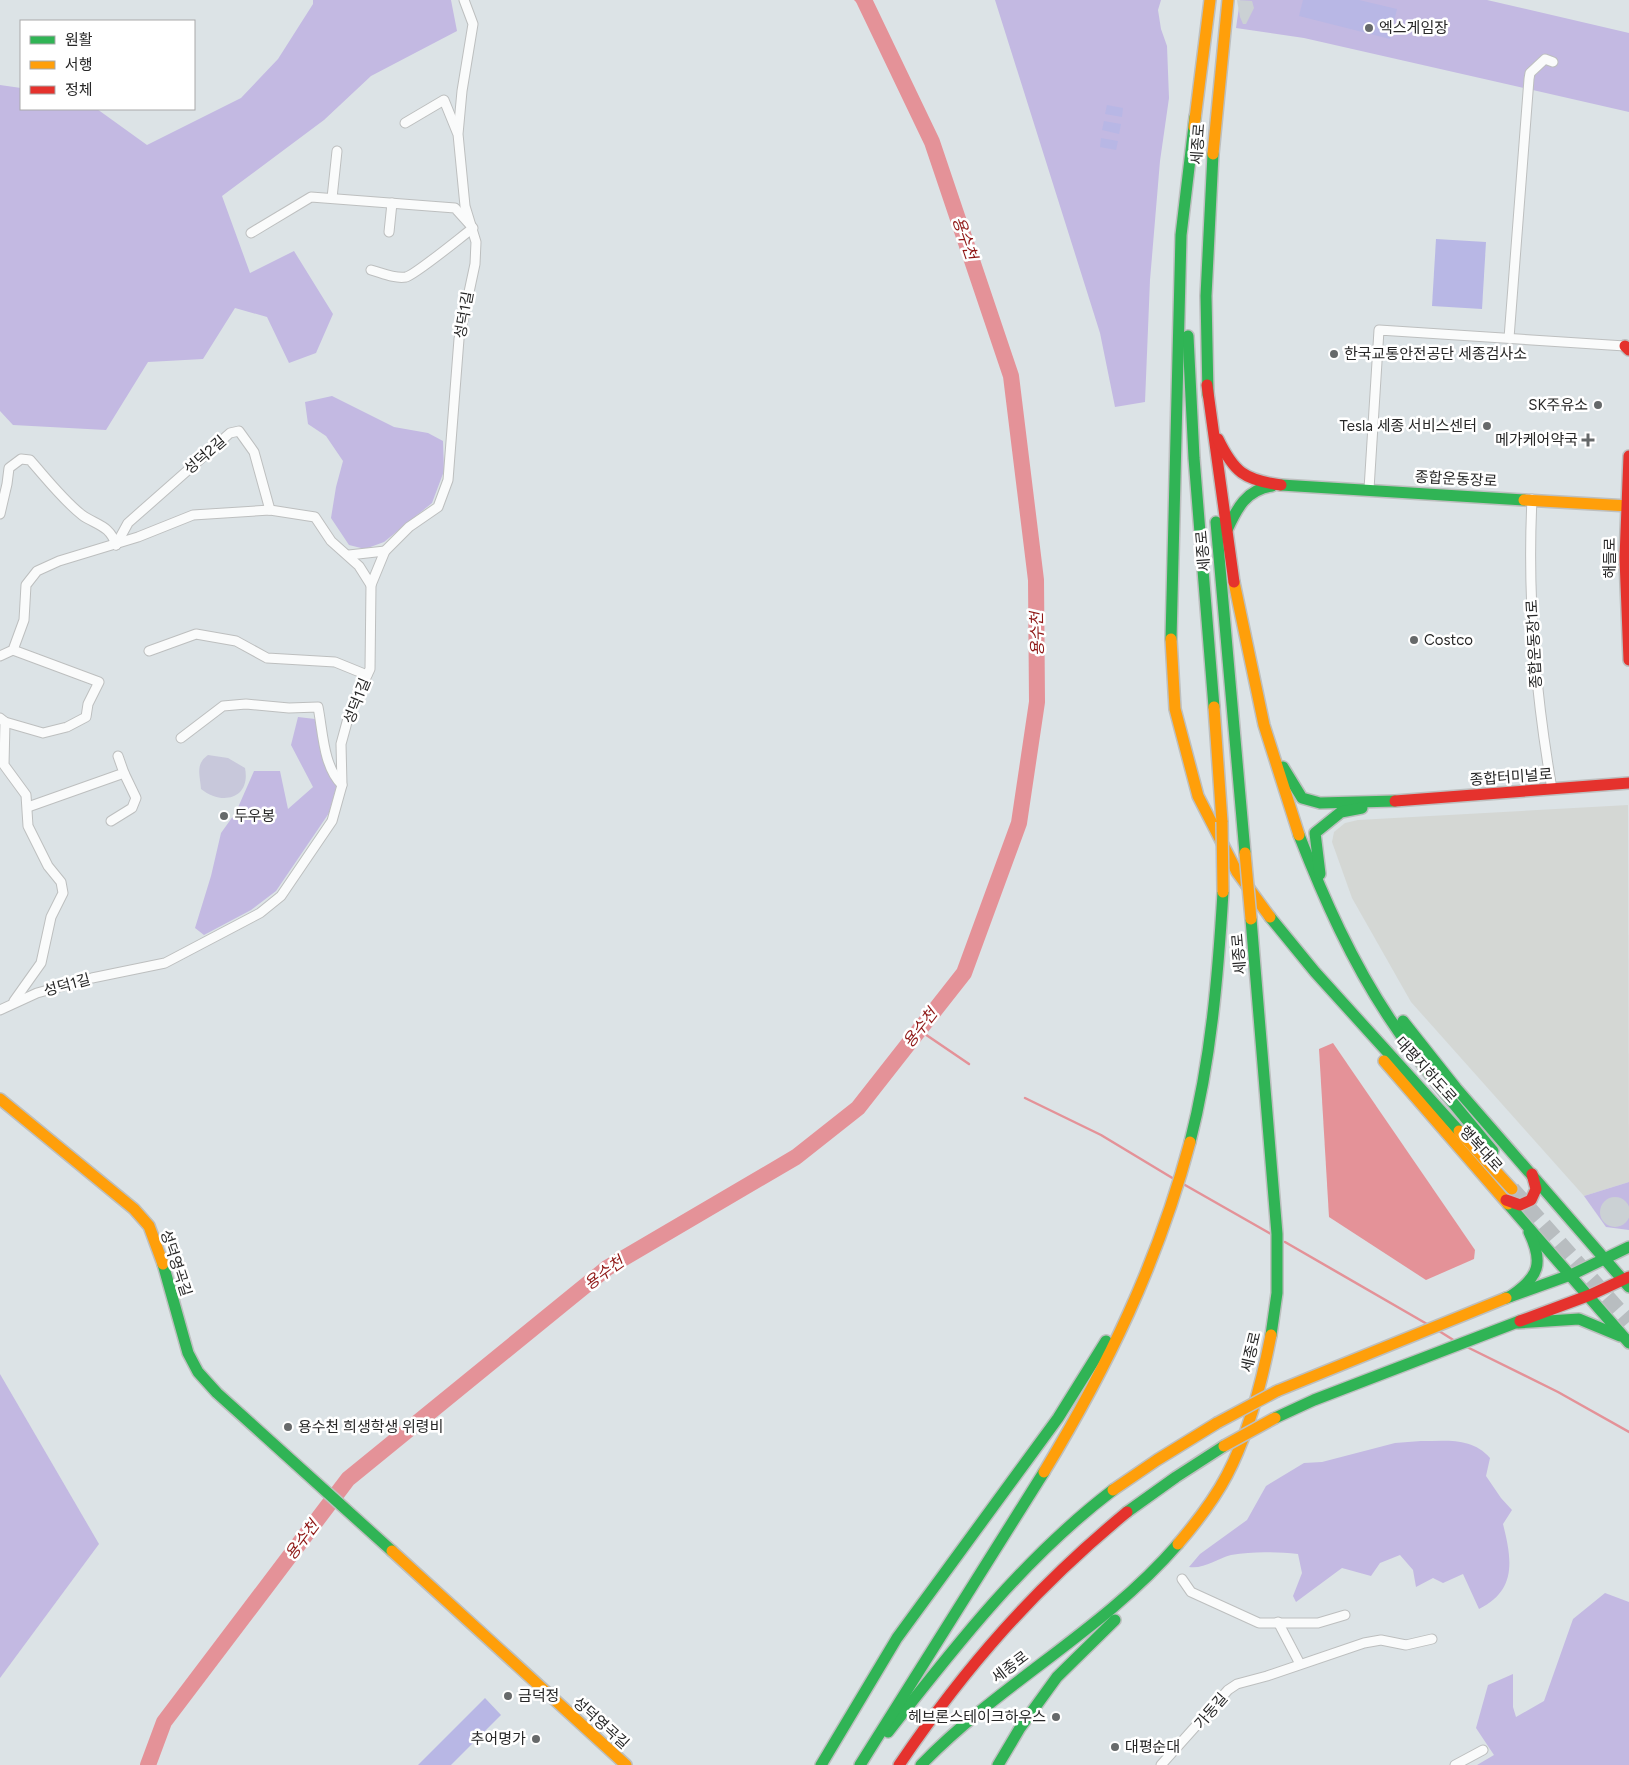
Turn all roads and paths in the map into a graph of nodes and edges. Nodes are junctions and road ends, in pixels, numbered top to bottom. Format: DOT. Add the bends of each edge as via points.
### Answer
graph roads {
  1 [pos="464,0"];
  2 [pos="1210,0"];
  3 [pos="1228,0"];
  4 [pos="1553,62"];
  5 [pos="1194,117"];
  6 [pos="405,123"];
  7 [pos="458,134"];
  8 [pos="337,151"];
  9 [pos="332,198"];
  10 [pos="392,203"];
  11 [pos="473,228"];
  12 [pos="389,232"];
  13 [pos="252,233"];
  14 [pos="371,270"];
  15 [pos="1509,338"];
  16 [pos="1627,348"];
  17 [pos="1207,385"];
  18 [pos="1213,428"];
  19 [pos="1629,456"];
  20 [pos="1281,485"];
  21 [pos="1369,489"];
  22 [pos="1532,499"];
  23 [pos="1627,506"];
  24 [pos="270,510"];
  25 [pos="0,514"];
  26 [pos="1227,530"];
  27 [pos="116,545"];
  28 [pos="385,551"];
  29 [pos="349,555"];
  30 [pos="371,585"];
  31 [pos="14,650"];
  32 [pos="149,651"];
  33 [pos="0,656"];
  34 [pos="1629,660"];
  35 [pos="367,676"];
  36 [pos="2,720"];
  37 [pos="1266,729"];
  38 [pos="182,738"];
  39 [pos="118,756"];
  40 [pos="124,773"];
  41 [pos="1629,783"];
  42 [pos="342,785"];
  43 [pos="1552,789"];
  44 [pos="1395,801"];
  45 [pos="28,807"];
  46 [pos="111,821"];
  47 [pos="1326,903"];
  48 [pos="1352,953"];
  49 [pos="1316,972"];
  50 [pos="12,1003"];
  51 [pos="0,1010"];
  52 [pos="0,1099"];
  53 [pos="1532,1173"];
  54 [pos="1506,1200"];
  55 [pos="1516,1211"];
  56 [pos="1157,1247"];
  57 [pos="1629,1248"];
  58 [pos="1604,1258"];
  59 [pos="1573,1274"];
  60 [pos="1627,1281"];
  61 [pos="1590,1295"];
  62 [pos="1511,1296"];
  63 [pos="1518,1323"];
  64 [pos="1629,1343"];
  65 [pos="1176,1548"];
  66 [pos="1182,1579"];
  67 [pos="1346,1615"];
  68 [pos="1278,1622"];
  69 [pos="1432,1639"];
  70 [pos="1300,1664"];
  71 [pos="1483,1750"];
  72 [pos="626,1765"];
  73 [pos="821,1765"];
  74 [pos="860,1765"];
  75 [pos="865,1765"];
  76 [pos="899,1765"];
  77 [pos="921,1765"];
  78 [pos="998,1765"];
  79 [pos="1161,1765"];
  80 [pos="1455,1765"];
  1 -- 7 [label="street, 성덕1길" via="473,24"];
  2 -- 5 [label="main road, 세종로"];
  3 -- 17 [label="main road, 세종로" via="1214,124 1208,223"];
  4 -- 15 [label="street" via="1545,59 1530,73 1529,79"];
  5 -- 49 [label="main road" via="1179,284 1171,629 1175,709 1198,796 1215,833 1262,907"];
  5 -- 56 [label="main road, 세종로, bridge" via="1188,250 1190,386 1222,822 1223,892 1210,1054 1187,1155"];
  6 -- 7 [label="street" via="444,100"];
  7 -- 11 [label="street, 성덕1길" via="466,206"];
  8 -- 9 [label="street"];
  9 -- 10 [label="street"];
  9 -- 13 [label="street" via="311,197"];
  10 -- 11 [label="street" via="454,208"];
  10 -- 12 [label="street"];
  11 -- 14 [label="street" via="416,273 394,277"];
  11 -- 28 [label="street, 성덕1길" via="475,264 460,340 448,480 438,508 409,528"];
  15 -- 16 [label="street"];
  15 -- 21 [label="street" via="1379,330"];
  17 -- 18 [label="main road"];
  17 -- 65 [label="main road, 세종로, bridge" via="1278,1276 1266,1357 1237,1454 1225,1478"];
  18 -- 20 [label="main road" via="1225,454 1242,476"];
  18 -- 26 [label="main road"];
  19 -- 23 [label="main road, 해들로"];
  20 -- 21 [label="main road, 종합운동장로"];
  20 -- 26 [label="main road" via="1264,486 1243,498"];
  21 -- 22 [label="main road, 종합운동장로"];
  22 -- 23 [label="main road, 종합운동장로"];
  22 -- 43 [label="street, 종합운동장1로" via="1530,541 1536,690"];
  23 -- 34 [label="main road, 해들로" via="1625,617"];
  24 -- 27 [label="street" via="193,515"];
  24 -- 27 [label="street, 성덕2길" via="254,452 239,431 230,433 128,523"];
  24 -- 29 [label="street" via="315,518 331,541"];
  25 -- 27 [label="street" via="9,468 21,459 30,460 83,516 96,521 113,535"];
  26 -- 37 [label="main road" via="1239,610"];
  27 -- 31 [label="street" via="37,570 26,585 24,620"];
  28 -- 29 [label="street"];
  28 -- 30 [label="street, 성덕1길"];
  29 -- 30 [label="street"];
  30 -- 35 [label="street, 성덕1길" via="372,637"];
  31 -- 33 [label="street"];
  31 -- 36 [label="street" via="99,682 88,704 86,717 67,727 43,733"];
  32 -- 35 [label="street" via="196,634 236,641 267,658 335,662"];
  35 -- 42 [label="street, 성덕1길" via="350,710 341,744"];
  36 -- 45 [label="street" via="4,765 26,795"];
  37 -- 44 [label="main road" via="1288,779 1302,798 1320,803"];
  37 -- 47 [label="main road" via="1285,798"];
  38 -- 42 [label="street" via="223,706 318,707 333,777"];
  39 -- 40 [label="street"];
  40 -- 45 [label="street"];
  40 -- 46 [label="street" via="136,798 132,808"];
  41 -- 43 [label="main road, 종합터미널로"];
  42 -- 50 [label="street, 성덕1길" via="332,821 321,840 281,896 260,913 165,963 92,978"];
  43 -- 44 [label="main road, 종합터미널로"];
  44 -- 47 [label="main road" via="1342,812 1315,833"];
  45 -- 50 [label="street, 성덕1길" via="28,826 48,866 61,882 64,893 51,917 41,963"];
  47 -- 48 [label="main road"];
  48 -- 49 [label="main road, 대평지하도로" via="1417,1059 1516,1186"];
  48 -- 53 [label="main road, 행복대로" via="1456,1088"];
  49 -- 54 [label="main road, 행복대로" via="1397,1076"];
  50 -- 51 [label="street, 성덕1길"];
  52 -- 72 [label="main road, 성덕영곡길" via="134,1209 149,1226 188,1354 198,1372 217,1393"];
  53 -- 54 [label="main road" via="1537,1189 1532,1200 1513,1205"];
  53 -- 58 [label="main road, 행복대로"];
  54 -- 55 [label="main road, 행복대로"];
  55 -- 59 [label="main road, 행복대로"];
  55 -- 62 [label="main road" via="1534,1240 1539,1270 1526,1287"];
  56 -- 73 [label="main road" via="1084,1380 897,1639"];
  56 -- 74 [label="main road, 세종로" via="1103,1372 1063,1445"];
  57 -- 58 [label="main road"];
  58 -- 59 [label="main road"];
  58 -- 60 [label="main road, 행복대로"];
  59 -- 61 [label="main road, 행복대로"];
  59 -- 62 [label="main road"];
  60 -- 61 [label="main road"];
  61 -- 63 [label="main road"];
  61 -- 64 [label="main road, 행복대로"];
  62 -- 75 [label="main road, bridge" via="1277,1392 1186,1441 1101,1500 998,1597 943,1660"];
  63 -- 64 [label="main road" via="1579,1319 1615,1333"];
  63 -- 76 [label="main road, bridge" via="1314,1400 1198,1461 1114,1521 1013,1616 962,1674"];
  65 -- 77 [label="main road, 세종로" via="1120,1603 985,1705 949,1735"];
  65 -- 78 [label="main road" via="1145,1590 1057,1677"];
  66 -- 68 [label="street" via="1191,1592 1260,1624"];
  67 -- 68 [label="street" via="1318,1623"];
  68 -- 70 [label="street"];
  69 -- 70 [label="street, 가동길" via="1406,1645 1381,1640 1364,1643"];
  70 -- 79 [label="street, 가동길" via="1237,1684 1228,1690"];
  71 -- 80 [label="street"];
}
